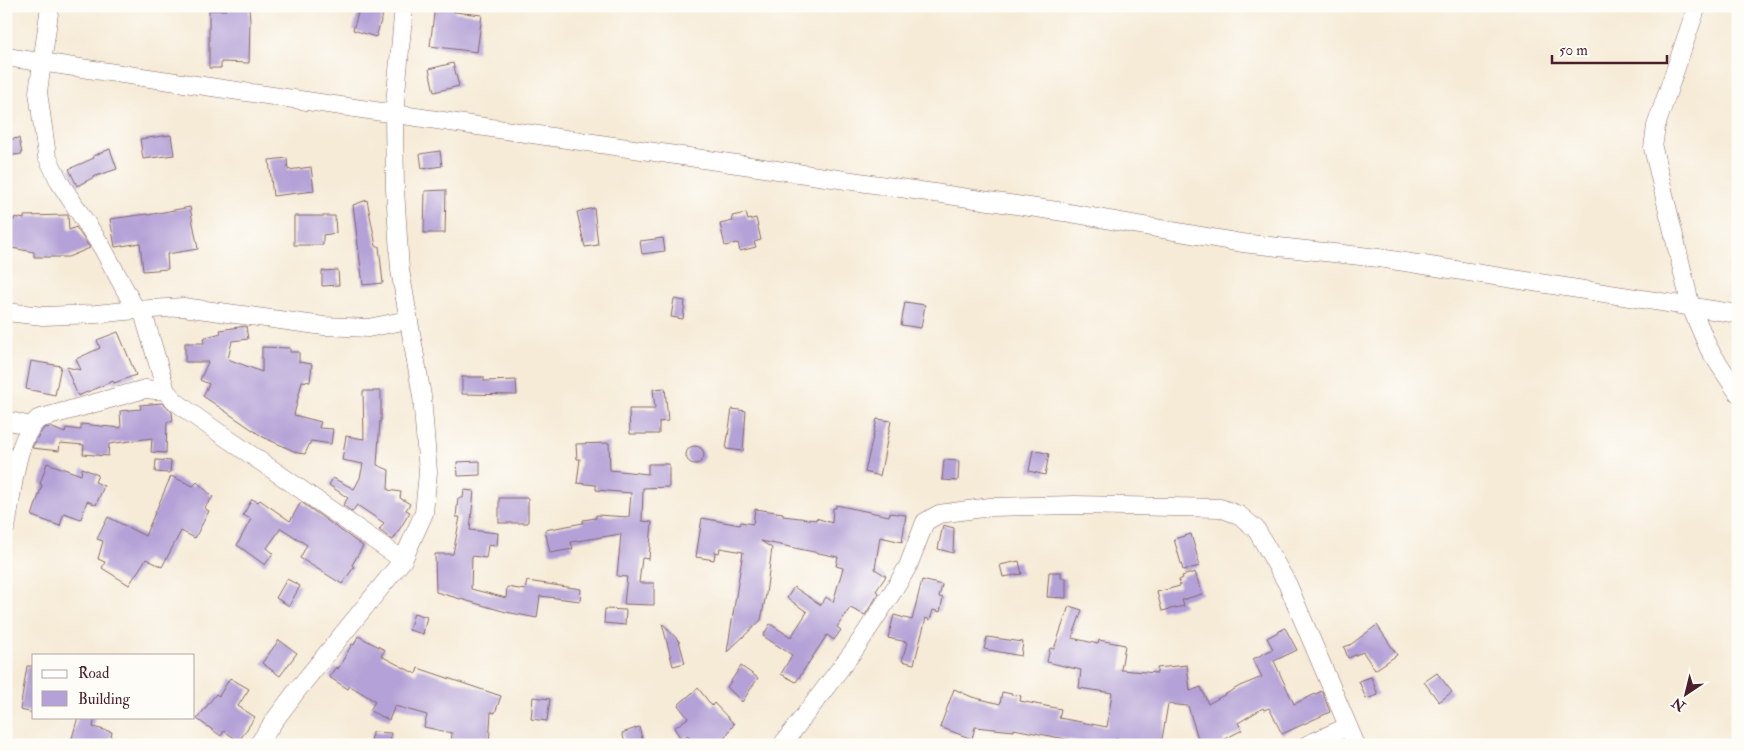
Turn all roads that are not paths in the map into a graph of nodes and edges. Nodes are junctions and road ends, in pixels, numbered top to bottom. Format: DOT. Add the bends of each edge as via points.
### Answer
graph roads {
  1 [pos="50,6"];
  2 [pos="404,6"];
  3 [pos="1697,6"];
  4 [pos="6,57"];
  5 [pos="43,62"];
  6 [pos="394,115"];
  7 [pos="1691,307"];
  8 [pos="139,309"];
  9 [pos="6,312"];
  10 [pos="1738,314"];
  11 [pos="408,320"];
  12 [pos="166,390"];
  13 [pos="1738,393"];
  14 [pos="6,420"];
  15 [pos="30,426"];
  16 [pos="6,527"];
  17 [pos="403,560"];
  18 [pos="1347,727"];
  19 [pos="258,745"];
  20 [pos="782,745"];
  21 [pos="1307,745"];
  22 [pos="1356,745"];
  1 -- 5 [label="street"];
  2 -- 6 [label="street"];
  3 -- 7 [label="street" via="1656,126 1653,148"];
  4 -- 5 [label="street"];
  5 -- 6 [label="street"];
  5 -- 8 [label="street" via="38,92 47,156 60,183"];
  6 -- 7 [label="street" via="1064,212 1242,242 1380,258"];
  6 -- 11 [label="street" via="395,189"];
  7 -- 10 [label="street"];
  7 -- 13 [label="street" via="1709,349"];
  8 -- 9 [label="street" via="43,316"];
  8 -- 11 [label="street" via="183,307 324,326 368,328"];
  8 -- 12 [label="street"];
  11 -- 17 [label="street" via="422,396 428,472 424,513"];
  12 -- 15 [label="street" via="144,389 48,415"];
  12 -- 17 [label="street" via="192,414"];
  14 -- 15 [label="street"];
  15 -- 16 [label="street" via="19,457"];
  17 -- 19 [label="street" via="292,697"];
  18 -- 20 [label="street" via="1288,585 1256,528 1239,515 1220,508 1075,504 990,507 938,514 924,522 908,566 897,585 855,649"];
  18 -- 21 [label="street"];
  18 -- 22 [label="street"];
}
